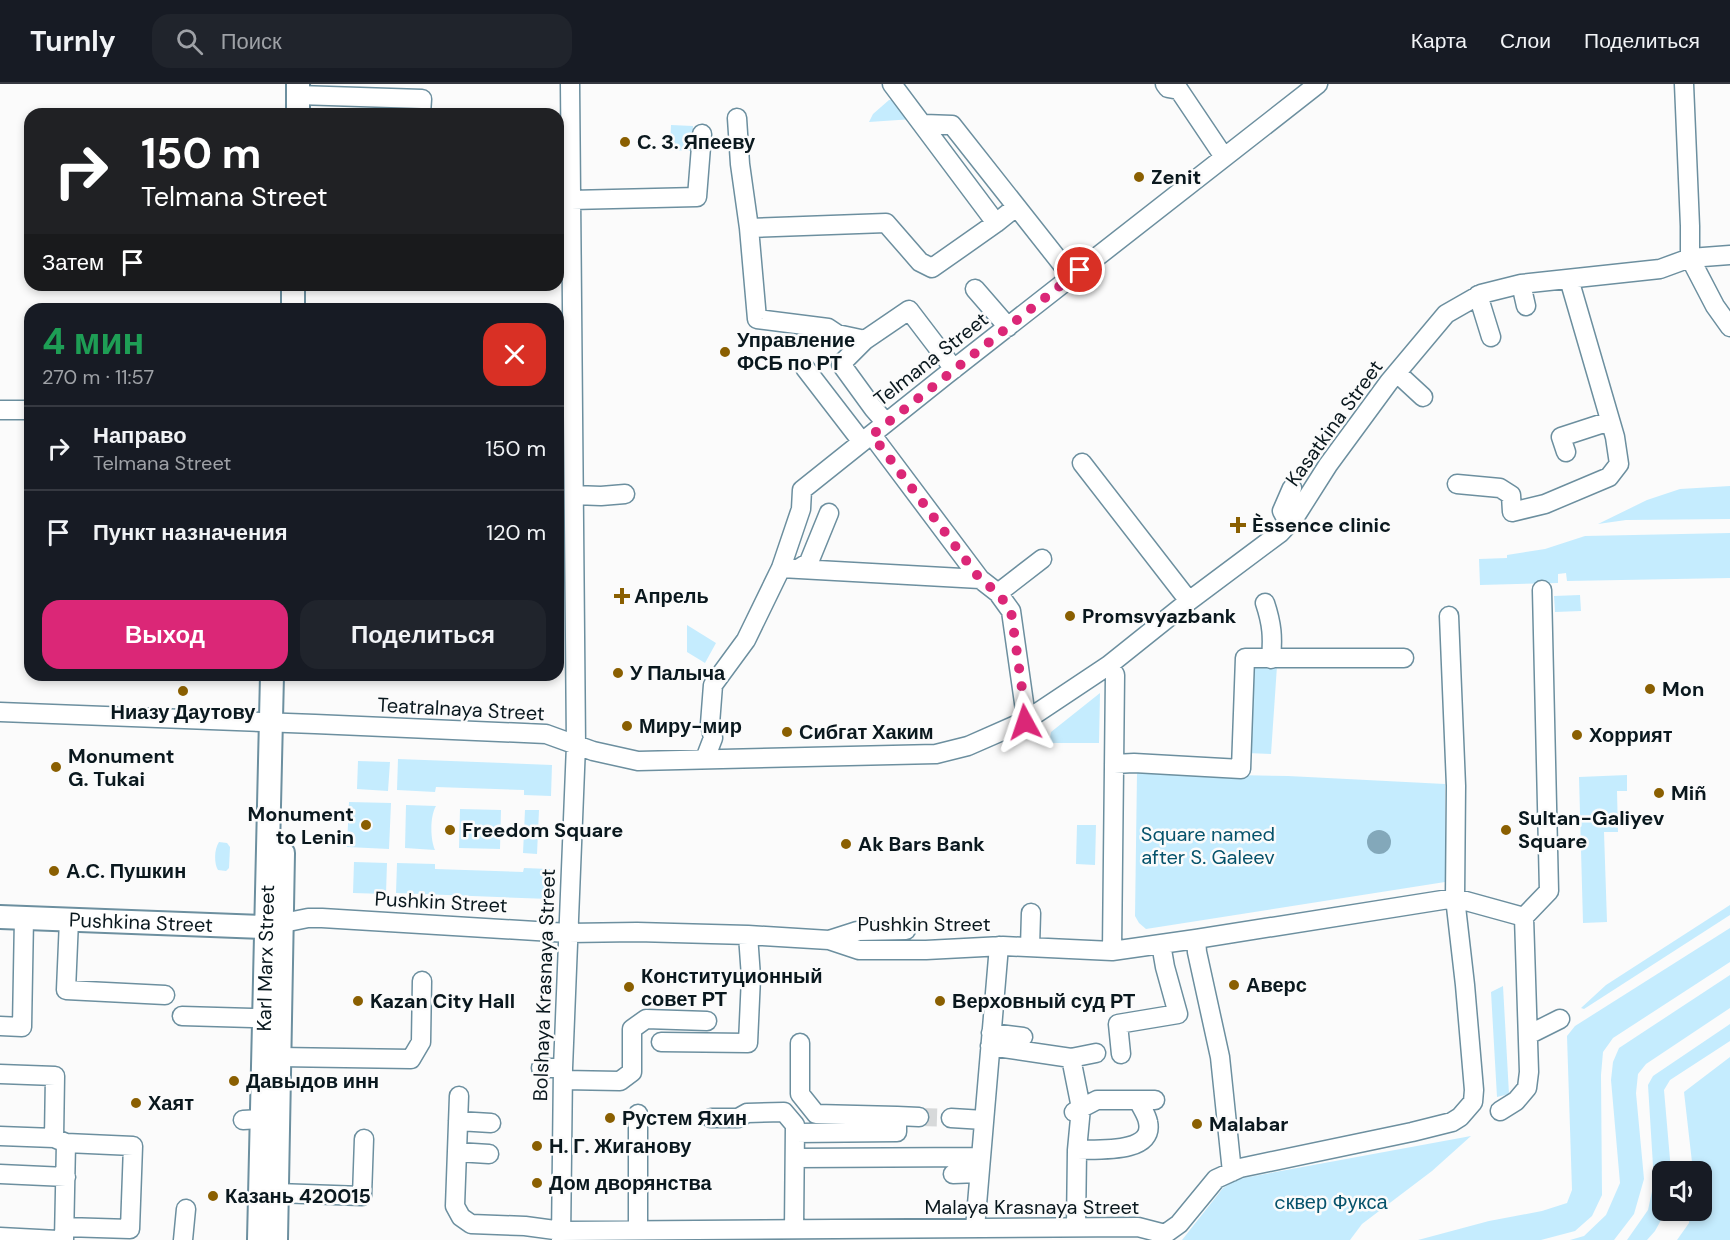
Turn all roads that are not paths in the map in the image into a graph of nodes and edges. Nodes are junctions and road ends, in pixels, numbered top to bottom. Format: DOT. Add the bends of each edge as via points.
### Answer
graph roads {
  1 [pos="570,84"];
  2 [pos="892,84"];
  3 [pos="1165,84"];
  4 [pos="1318,84"];
  5 [pos="1683,84"];
  6 [pos="295,94"];
  7 [pos="287,108"];
  8 [pos="422,108"];
  9 [pos="737,118"];
  10 [pos="924,124"];
  11 [pos="702,134"];
  12 [pos="1224,157"];
  13 [pos="571,200"];
  14 [pos="1016,207"];
  15 [pos="996,223"];
  16 [pos="749,228"];
  17 [pos="1730,255"];
  18 [pos="1690,258"];
  19 [pos="1072,277"];
  20 [pos="1569,279"];
  21 [pos="1521,284"];
  22 [pos="975,289"];
  23 [pos="1478,295"];
  24 [pos="1526,306"];
  25 [pos="1008,327"];
  26 [pos="1730,327"];
  27 [pos="1491,338"];
  28 [pos="865,340"];
  29 [pos="805,368"];
  30 [pos="954,369"];
  31 [pos="1397,373"];
  32 [pos="1423,397"];
  33 [pos="566,398"];
  34 [pos="0,410"];
  35 [pos="24,410"];
  36 [pos="1610,421"];
  37 [pos="886,423"];
  38 [pos="867,439"];
  39 [pos="1566,452"];
  40 [pos="1082,463"];
  41 [pos="1457,483"];
  42 [pos="1292,488"];
  43 [pos="625,494"];
  44 [pos="574,495"];
  45 [pos="829,513"];
  46 [pos="1289,524"];
  47 [pos="1042,559"];
  48 [pos="789,568"];
  49 [pos="980,579"];
  50 [pos="1542,590"];
  51 [pos="998,593"];
  52 [pos="1189,601"];
  53 [pos="1265,603"];
  54 [pos="1449,616"];
  55 [pos="567,638"];
  56 [pos="1404,658"];
  57 [pos="1271,659"];
  58 [pos="1109,665"];
  59 [pos="273,681"];
  60 [pos="286,681"];
  61 [pos="0,712"];
  62 [pos="1025,722"];
  63 [pos="278,723"];
  64 [pos="576,745"];
  65 [pos="705,759"];
  66 [pos="1114,764"];
  67 [pos="1455,898"];
  68 [pos="1031,913"];
  69 [pos="0,917"];
  70 [pos="1524,917"];
  71 [pos="24,918"];
  72 [pos="69,920"];
  73 [pos="274,925"];
  74 [pos="906,930"];
  75 [pos="568,933"];
  76 [pos="748,935"];
  77 [pos="1196,939"];
  78 [pos="829,940"];
  79 [pos="994,942"];
  80 [pos="1161,944"];
  81 [pos="1030,947"];
  82 [pos="1112,951"];
  83 [pos="422,981"];
  84 [pos="165,995"];
  85 [pos="182,1016"];
  86 [pos="264,1017"];
  87 [pos="1560,1019"];
  88 [pos="707,1021"];
  89 [pos="0,1026"];
  90 [pos="1528,1035"];
  91 [pos="1023,1037"];
  92 [pos="991,1040"];
  93 [pos="662,1042"];
  94 [pos="800,1043"];
  95 [pos="1096,1053"];
  96 [pos="1121,1054"];
  97 [pos="279,1057"];
  98 [pos="1071,1058"];
  99 [pos="541,1068"];
  100 [pos="0,1074"];
  101 [pos="563,1074"];
  102 [pos="459,1096"];
  103 [pos="1077,1110"];
  104 [pos="1500,1111"];
  105 [pos="638,1114"];
  106 [pos="897,1116"];
  107 [pos="919,1117"];
  108 [pos="711,1118"];
  109 [pos="951,1118"];
  110 [pos="984,1120"];
  111 [pos="458,1121"];
  112 [pos="490,1123"];
  113 [pos="795,1133"];
  114 [pos="0,1136"];
  115 [pos="364,1139"];
  116 [pos="60,1141"];
  117 [pos="1077,1150"];
  118 [pos="457,1152"];
  119 [pos="489,1154"];
  120 [pos="795,1158"];
  121 [pos="980,1165"];
  122 [pos="1232,1172"];
  123 [pos="0,1174"];
  124 [pos="953,1174"];
  125 [pos="66,1177"];
  126 [pos="277,1193"];
  127 [pos="186,1209"];
  128 [pos="1076,1227"];
  129 [pos="975,1228"];
  130 [pos="633,1233"];
  131 [pos="801,1233"];
  132 [pos="856,1234"];
  133 [pos="931,1234"];
  134 [pos="1010,1234"];
  135 [pos="561,1235"];
  136 [pos="679,1235"];
  137 [pos="712,1235"];
  138 [pos="62,1236"];
  139 [pos="0,1237"];
  140 [pos="1164,1237"];
  141 [pos="183,1240"];
  142 [pos="259,1240"];
  143 [pos="276,1240"];
  1 -- 13 [label="street, Bolshaya Krasnaya Street"];
  2 -- 10 [label="street"];
  3 -- 12 [label="street" via="1179,90"];
  4 -- 12 [label="street, Telmana Street"];
  5 -- 18 [label="street"];
  6 -- 7 [label="main road"];
  6 -- 8 [label="street" via="422,99"];
  9 -- 16 [label="street"];
  10 -- 14 [label="street" via="952,125"];
  10 -- 15 [label="street"];
  11 -- 13 [label="street" via="697,197"];
  12 -- 19 [label="street, Telmana Street"];
  13 -- 33 [label="street, Bolshaya Krasnaya Street"];
  14 -- 15 [label="street"];
  14 -- 19 [label="street"];
  15 -- 16 [label="street" via="932,268 920,262 886,223"];
  16 -- 28 [label="street" via="757,319 828,328"];
  17 -- 18 [label="street, Kasatkina Street"];
  18 -- 20 [label="street, Kasatkina Street" via="1660,269"];
  18 -- 26 [label="street"];
  19 -- 25 [label="street, Telmana Street"];
  20 -- 21 [label="street, Kasatkina Street"];
  20 -- 36 [label="street"];
  21 -- 23 [label="street, Kasatkina Street"];
  21 -- 24 [label="street"];
  22 -- 25 [label="street"];
  23 -- 27 [label="street"];
  23 -- 31 [label="street, Kasatkina Street" via="1446,314"];
  25 -- 30 [label="street, Telmana Street"];
  28 -- 30 [label="street" via="909,310"];
  28 -- 37 [label="street" via="842,364"];
  29 -- 38 [label="street"];
  30 -- 37 [label="street, Telmana Street"];
  31 -- 32 [label="street"];
  31 -- 46 [label="street, Kasatkina Street"];
  33 -- 44 [label="street, Bolshaya Krasnaya Street"];
  34 -- 35 [label="street"];
  36 -- 39 [label="street" via="1561,437"];
  36 -- 41 [label="street" via="1619,464 1609,477 1545,504 1512,512 1510,495 1503,489"];
  37 -- 38 [label="street, Telmana Street"];
  38 -- 48 [label="street, Telmana Street" via="802,490 793,508"];
  38 -- 49 [label="street"];
  40 -- 52 [label="street"];
  42 -- 46 [label="street" via="1282,511"];
  43 -- 44 [label="street"];
  44 -- 55 [label="street, Bolshaya Krasnaya Street"];
  45 -- 48 [label="street" via="809,562"];
  46 -- 52 [label="street, Kasatkina Street"];
  47 -- 51 [label="street"];
  48 -- 49 [label="street"];
  48 -- 65 [label="street, Telmana Street" via="713,686 713,738"];
  49 -- 51 [label="street"];
  50 -- 70 [label="street" via="1549,891"];
  51 -- 62 [label="street" via="1011,611"];
  52 -- 58 [label="street, Kasatkina Street"];
  53 -- 57 [label="street" via="1273,639"];
  54 -- 67 [label="street, Malaya Krasnaya Street" via="1456,786"];
  55 -- 64 [label="street, Bolshaya Krasnaya Street"];
  56 -- 57 [label="street"];
  57 -- 66 [label="street" via="1245,658 1241,769"];
  58 -- 62 [label="street, Teatralnaya Street"];
  58 -- 66 [label="street" via="1115,675"];
  59 -- 63 [label="main road, Karl Marx Street"];
  60 -- 63 [label="main road, Karl Marx Street"];
  61 -- 63 [label="street, Teatralnaya Street"];
  62 -- 65 [label="street, Teatralnaya Street" via="968,746 936,754"];
  63 -- 64 [label="street, Teatralnaya Street" via="546,734"];
  63 -- 73 [label="main road, Karl Marx Street"];
  64 -- 65 [label="street, Teatralnaya Street" via="638,760"];
  64 -- 75 [label="street, Bolshaya Krasnaya Street"];
  66 -- 82 [label="street"];
  67 -- 70 [label="street"];
  67 -- 77 [label="street, Pushkin Street"];
  67 -- 122 [label="street, Malaya Krasnaya Street" via="1474,1090 1473,1102 1467,1110 1452,1122"];
  68 -- 81 [label="street"];
  69 -- 71 [label="main road, Pushkina Street"];
  70 -- 90 [label="street"];
  71 -- 72 [label="main road, Pushkina Street"];
  71 -- 89 [label="street" via="22,1027"];
  72 -- 73 [label="main road, Pushkina Street"];
  72 -- 84 [label="street" via="66,990"];
  73 -- 75 [label="street, Pushkin Street" via="322,918"];
  73 -- 86 [label="main road, Karl Marx Street"];
  73 -- 97 [label="main road, Karl Marx Street"];
  74 -- 78 [label="street" via="857,931"];
  75 -- 76 [label="street, Pushkin Street"];
  75 -- 101 [label="street, Bolshaya Krasnaya Street"];
  76 -- 78 [label="street, Pushkin Street"];
  76 -- 93 [label="street" via="748,1043"];
  77 -- 80 [label="street, Pushkin Street"];
  77 -- 122 [label="street" via="1220,1057"];
  78 -- 79 [label="street, Pushkin Street" via="859,950 926,950"];
  79 -- 81 [label="street, Pushkin Street"];
  79 -- 92 [label="street"];
  80 -- 82 [label="street, Pushkin Street"];
  80 -- 96 [label="street" via="1181,1022 1118,1024"];
  81 -- 82 [label="street, Pushkin Street"];
  83 -- 97 [label="street" via="421,1042 411,1059"];
  85 -- 86 [label="street"];
  86 -- 142 [label="main road, Karl Marx Street" via="252,1120"];
  87 -- 90 [label="street"];
  88 -- 101 [label="street" via="646,1019 632,1029 632,1072 620,1082"];
  90 -- 104 [label="street" via="1527,1088"];
  91 -- 92 [label="street"];
  92 -- 98 [label="street"];
  92 -- 110 [label="street"];
  94 -- 106 [label="street" via="800,1094 816,1114"];
  95 -- 98 [label="street"];
  97 -- 126 [label="main road, Karl Marx Street"];
  98 -- 103 [label="street"];
  99 -- 101 [label="street"];
  100 -- 116 [label="street" via="55,1076"];
  101 -- 135 [label="street, Bolshaya Krasnaya Street"];
  102 -- 111 [label="street, Malaya Krasnaya Street"];
  103 -- 117 [label="street"];
  103 -- 117 [label="street" via="1097,1100 1146,1100 1149,1130 1133,1147"];
  105 -- 130 [label="street"];
  106 -- 107 [label="street"];
  106 -- 113 [label="street" via="897,1132"];
  108 -- 113 [label="street" via="784,1112 795,1125"];
  109 -- 110 [label="street"];
  110 -- 121 [label="street"];
  111 -- 112 [label="street"];
  111 -- 118 [label="street, Malaya Krasnaya Street"];
  113 -- 120 [label="street"];
  114 -- 116 [label="street"];
  115 -- 126 [label="street" via="362,1196"];
  116 -- 125 [label="street"];
  116 -- 138 [label="street" via="133,1146 130,1229"];
  117 -- 128 [label="street"];
  118 -- 119 [label="street"];
  118 -- 135 [label="street, Malaya Krasnaya Street" via="455,1206 461,1218 471,1224 525,1226"];
  120 -- 121 [label="street"];
  120 -- 131 [label="street"];
  121 -- 124 [label="street"];
  121 -- 129 [label="street"];
  122 -- 140 [label="street, Malaya Krasnaya Street" via="1216,1179"];
  123 -- 125 [label="street"];
  125 -- 138 [label="street"];
  126 -- 143 [label="main road, Karl Marx Street"];
  127 -- 141 [label="street"];
  128 -- 134 [label="street, Malaya Krasnaya Street"];
  128 -- 140 [label="street, Malaya Krasnaya Street" via="1138,1227"];
  129 -- 133 [label="street, Malaya Krasnaya Street"];
  129 -- 134 [label="street, Malaya Krasnaya Street"];
  130 -- 135 [label="street, Malaya Krasnaya Street"];
  130 -- 136 [label="street, Malaya Krasnaya Street"];
  131 -- 132 [label="street, Malaya Krasnaya Street"];
  131 -- 137 [label="street, Malaya Krasnaya Street"];
  132 -- 133 [label="street, Malaya Krasnaya Street"];
  136 -- 137 [label="street, Malaya Krasnaya Street"];
  138 -- 139 [label="street"];
}
